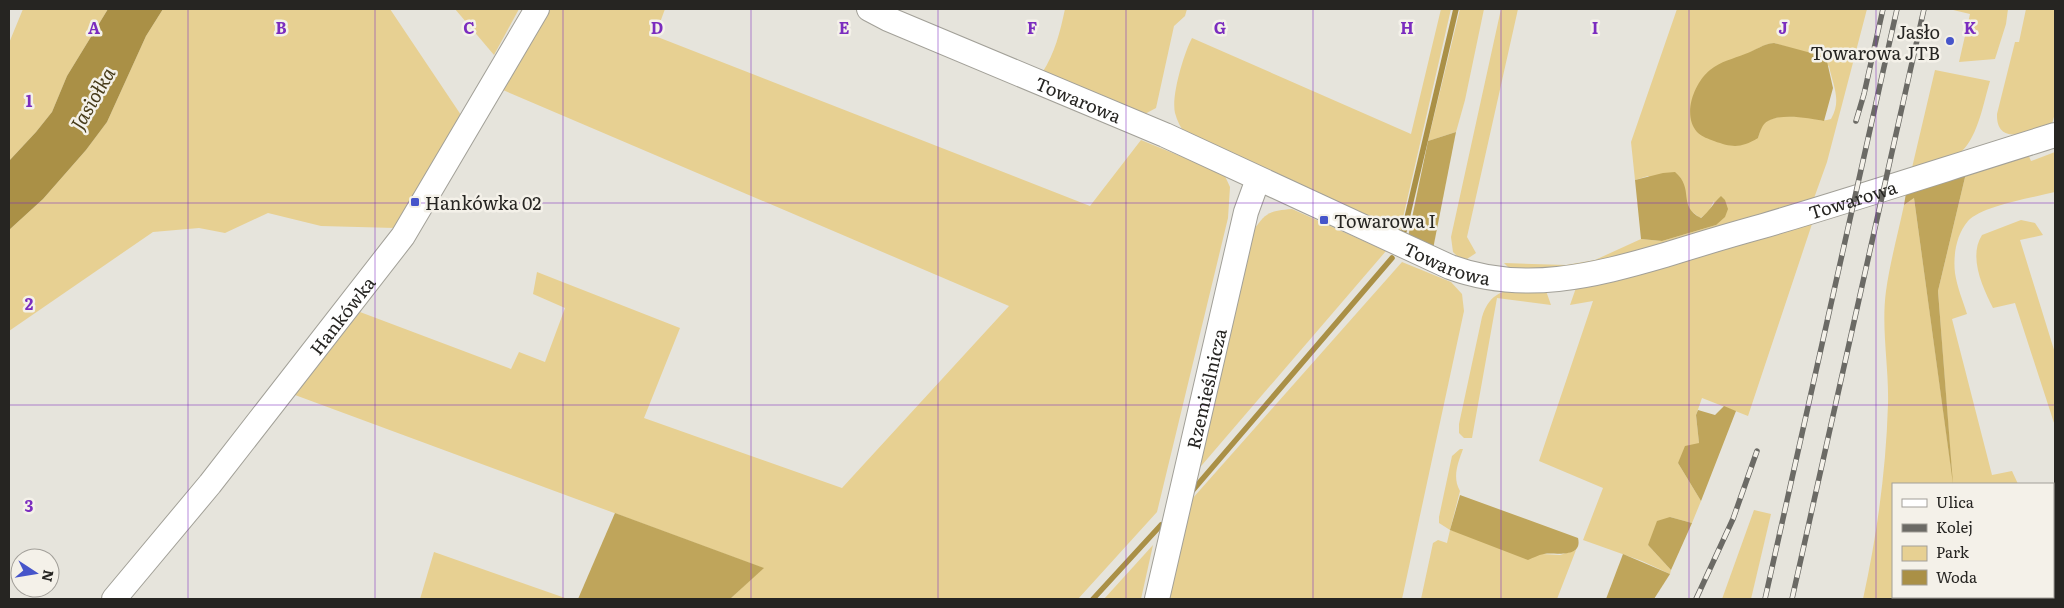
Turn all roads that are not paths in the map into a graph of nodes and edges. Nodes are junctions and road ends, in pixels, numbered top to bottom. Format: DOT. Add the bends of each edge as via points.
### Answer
graph roads {
  1 [pos="537,9"];
  2 [pos="869,9"];
  3 [pos="2055,134"];
  4 [pos="1258,179"];
  5 [pos="114,599"];
  6 [pos="1157,599"];
  1 -- 5 [label="street, Hankówka" via="404,236 210,484"];
  2 -- 4 [label="street, Towarowa" via="1166,134"];
  3 -- 4 [label="street, Towarowa" via="1883,190 1617,269 1545,280 1512,281 1462,271"];
  4 -- 6 [label="street, Rzemieślnicza" via="1246,212"];
}
